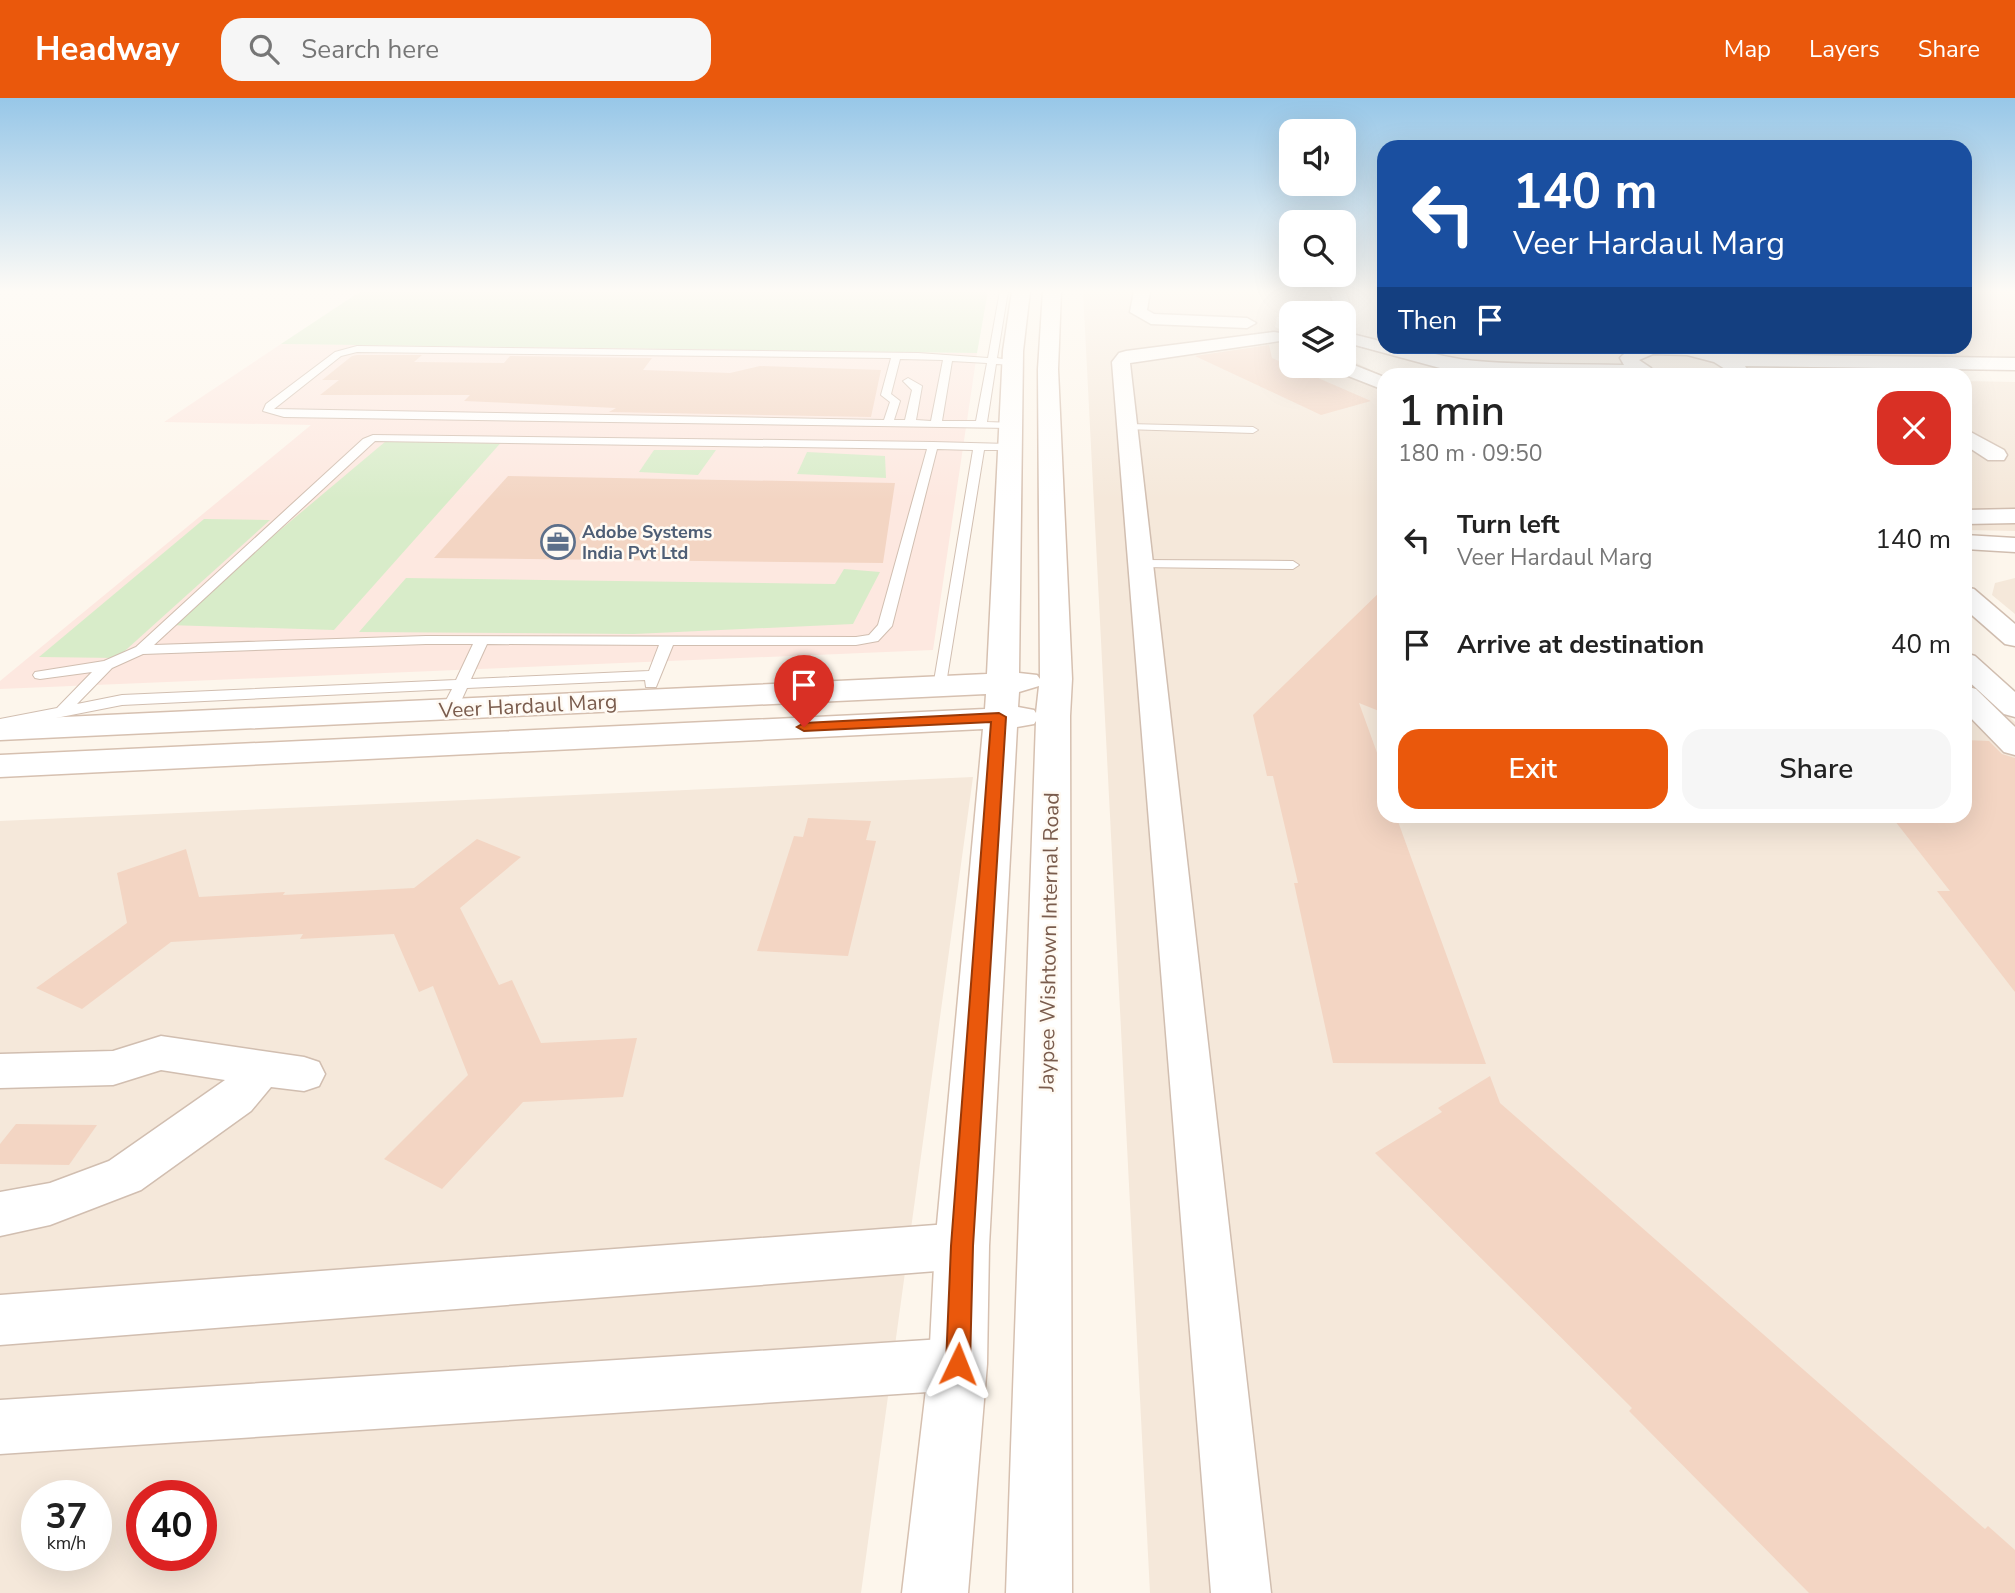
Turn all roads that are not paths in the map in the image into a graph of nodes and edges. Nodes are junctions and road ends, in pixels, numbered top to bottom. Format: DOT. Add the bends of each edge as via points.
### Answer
graph roads {
  1 [pos="329,361"];
  2 [pos="895,361"];
  3 [pos="947,361"];
  4 [pos="1000,361"];
  5 [pos="1003,361"];
  6 [pos="1048,361"];
  7 [pos="1121,361"];
  8 [pos="1442,361"];
  9 [pos="1518,361"];
  10 [pos="1828,361"];
  11 [pos="2015,364"];
  12 [pos="1640,368"];
  13 [pos="1356,373"];
  14 [pos="1972,376"];
  15 [pos="2015,377"];
  16 [pos="908,381"];
  17 [pos="1377,381"];
  18 [pos="888,423"];
  19 [pos="910,423"];
  20 [pos="936,423"];
  21 [pos="1128,428"];
  22 [pos="1253,430"];
  23 [pos="995,436"];
  24 [pos="1972,440"];
  25 [pos="933,445"];
  26 [pos="1996,455"];
  27 [pos="2015,516"];
  28 [pos="1972,517"];
  29 [pos="2015,545"];
  30 [pos="1972,560"];
  31 [pos="1972,563"];
  32 [pos="1141,564"];
  33 [pos="1293,565"];
  34 [pos="2015,567"];
  35 [pos="1972,601"];
  36 [pos="2015,638"];
  37 [pos="482,640"];
  38 [pos="667,642"];
  39 [pos="141,650"];
  40 [pos="107,664"];
  41 [pos="1972,668"];
  42 [pos="40,674"];
  43 [pos="940,687"];
  44 [pos="650,688"];
  45 [pos="456,697"];
  46 [pos="1054,698"];
  47 [pos="1001,701"];
  48 [pos="1972,702"];
  49 [pos="2015,708"];
  50 [pos="62,710"];
  51 [pos="0,724"];
  52 [pos="0,730"];
  53 [pos="2015,745"];
  54 [pos="0,766"];
  55 [pos="261,1068"];
  56 [pos="0,1071"];
  57 [pos="304,1074"];
  58 [pos="0,1213"];
  59 [pos="962,1246"];
  60 [pos="0,1320"];
  61 [pos="958,1364"];
  62 [pos="0,1427"];
  63 [pos="935,1593"];
  64 [pos="1039,1593"];
  65 [pos="1241,1593"];
  1 -- 18 [label="lane" via="268,411"];
  2 -- 18 [label="lane" via="886,389 886,395 895,401"];
  3 -- 20 [label="lane"];
  4 -- 5 [label="lane"];
  5 -- 23 [label="street"];
  6 -- 46 [label="street, Jaypee Wishtown Internal Road"];
  7 -- 21 [label="street"];
  8 -- 12 [label="street" via="1476,367"];
  9 -- 12 [label="street"];
  10 -- 11 [label="street"];
  13 -- 17 [label="street"];
  14 -- 15 [label="street"];
  16 -- 19 [label="lane" via="917,386"];
  18 -- 19 [label="lane"];
  19 -- 20 [label="lane"];
  20 -- 23 [label="lane"];
  21 -- 22 [label="lane"];
  21 -- 32 [label="street"];
  23 -- 25 [label="lane"];
  23 -- 43 [label="lane"];
  23 -- 47 [label="street"];
  24 -- 26 [label="street"];
  25 -- 38 [label="lane" via="885,626 873,638"];
  25 -- 39 [label="lane" via="373,438"];
  27 -- 28 [label="street"];
  29 -- 30 [label="street"];
  31 -- 34 [label="street"];
  32 -- 33 [label="lane"];
  32 -- 65 [label="street"];
  35 -- 36 [label="street"];
  37 -- 38 [label="lane"];
  37 -- 39 [label="lane"];
  37 -- 45 [label="lane"];
  38 -- 44 [label="lane"];
  39 -- 40 [label="lane"];
  40 -- 42 [label="lane"];
  40 -- 50 [label="lane"];
  41 -- 49 [label="street"];
  43 -- 44 [label="street, Veer Hardaul Marg"];
  43 -- 47 [label="street, Veer Hardaul Marg"];
  44 -- 45 [label="street, Veer Hardaul Marg"];
  45 -- 50 [label="lane" via="122,699"];
  45 -- 52 [label="street, Veer Hardaul Marg"];
  46 -- 47 [label="street, Veer Hardaul Marg"];
  46 -- 64 [label="street, Jaypee Wishtown Internal Road"];
  47 -- 54 [label="street, Veer Hardaul Marg"];
  47 -- 59 [label="street"];
  48 -- 53 [label="street"];
  50 -- 51 [label="lane"];
  55 -- 56 [label="street" via="161,1053 113,1068"];
  55 -- 57 [label="street"];
  55 -- 58 [label="street" via="236,1098 125,1175 51,1204"];
  59 -- 60 [label="street"];
  59 -- 61 [label="street"];
  61 -- 62 [label="street"];
  61 -- 63 [label="street"];
}
